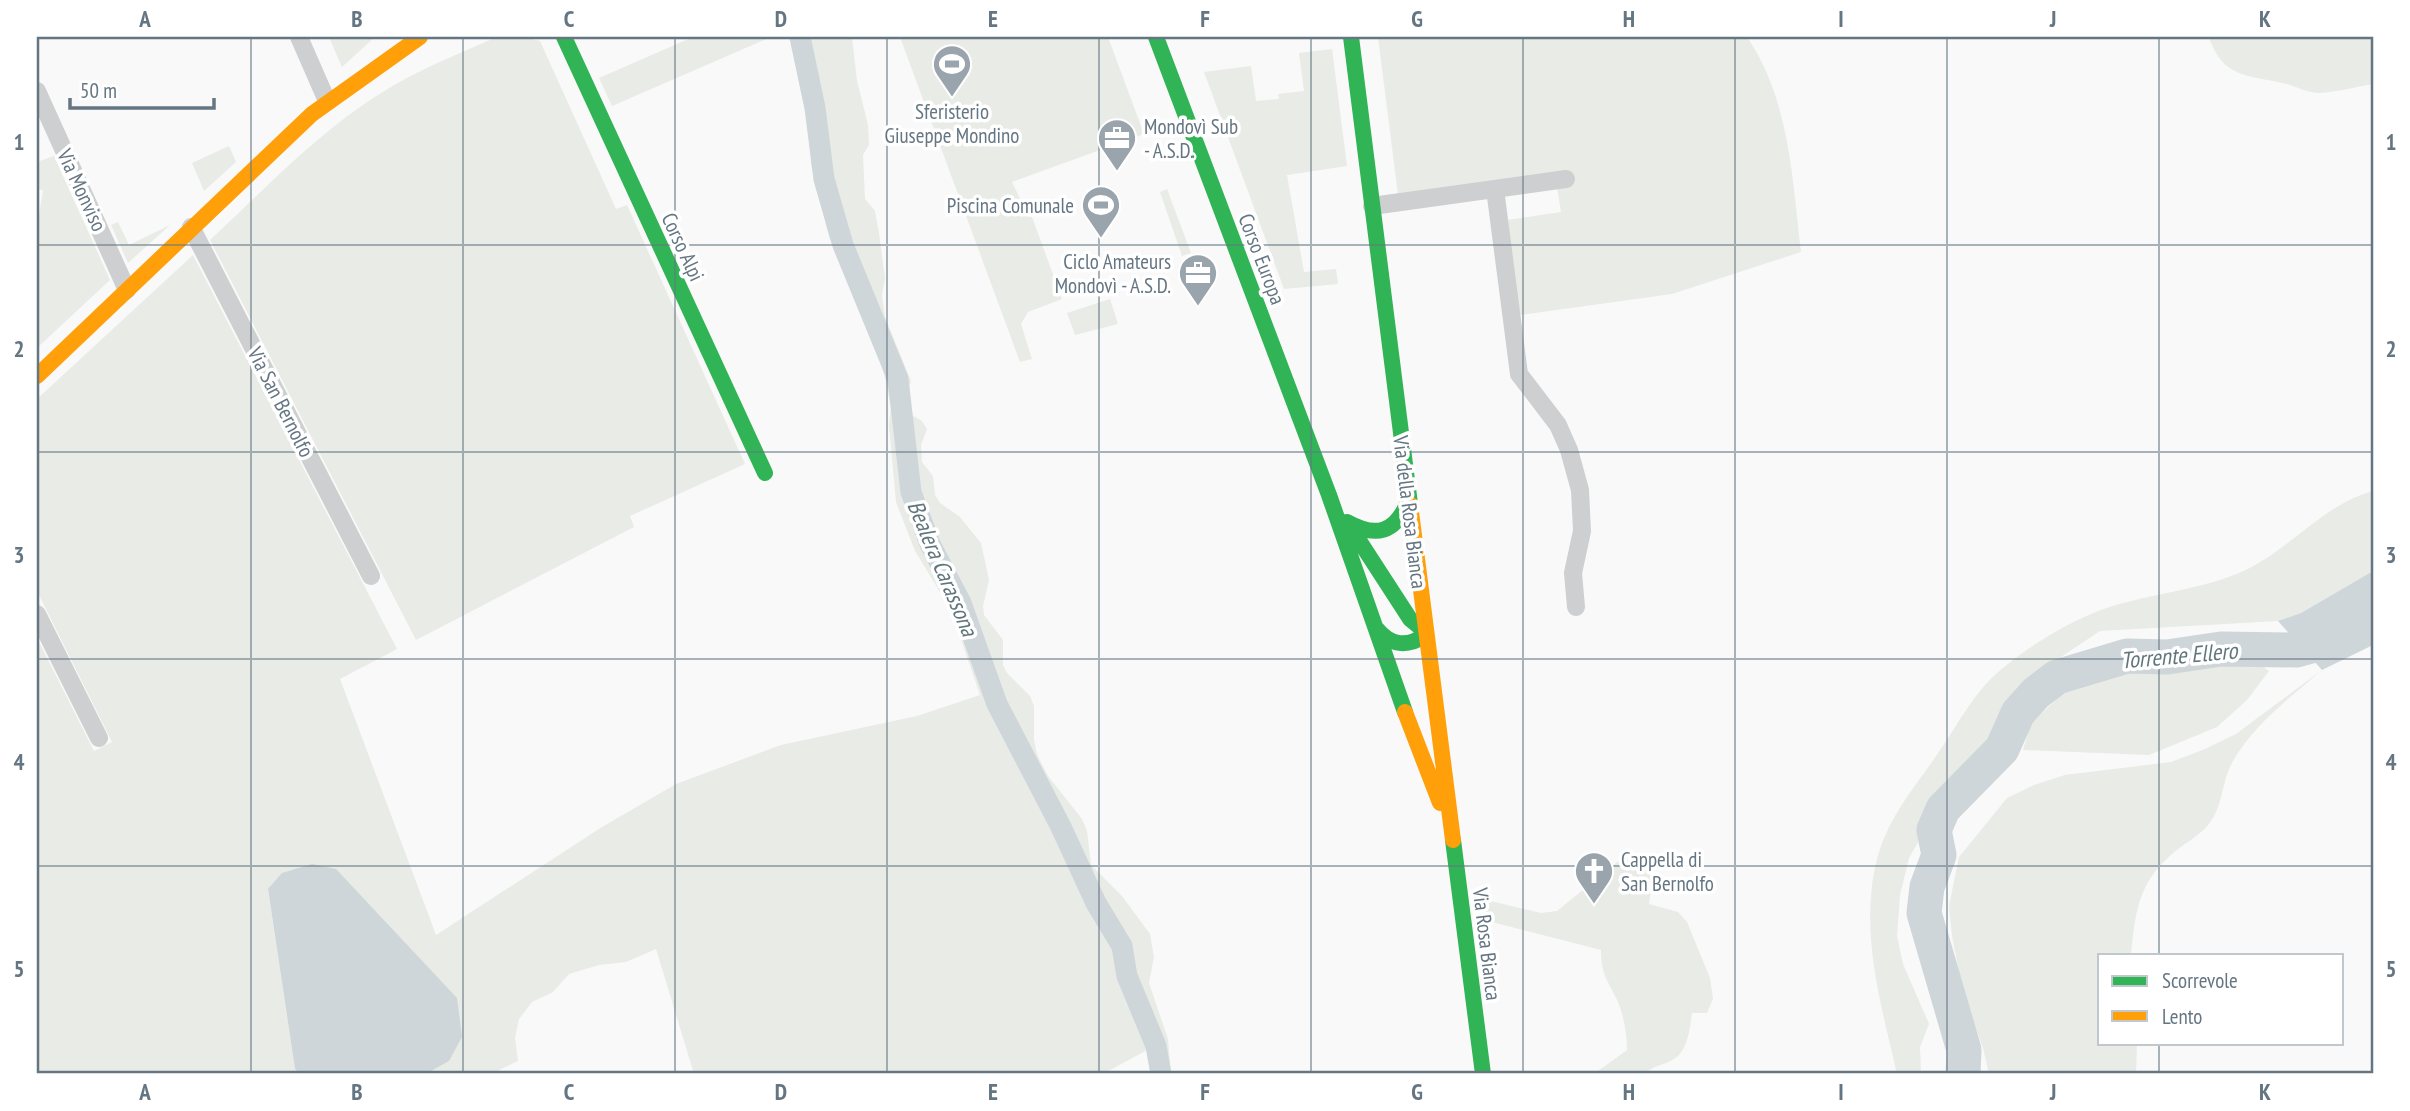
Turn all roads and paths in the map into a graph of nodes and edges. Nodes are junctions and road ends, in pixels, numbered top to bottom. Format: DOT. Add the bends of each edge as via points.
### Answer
graph roads {
  1 [pos="299,37"];
  2 [pos="420,37"];
  3 [pos="564,37"];
  4 [pos="1156,37"];
  5 [pos="1351,37"];
  6 [pos="37,90"];
  7 [pos="327,101"];
  8 [pos="1566,179"];
  9 [pos="1495,189"];
  10 [pos="1372,206"];
  11 [pos="191,227"];
  12 [pos="127,289"];
  13 [pos="37,376"];
  14 [pos="765,473"];
  15 [pos="1329,495"];
  16 [pos="1409,502"];
  17 [pos="1347,522"];
  18 [pos="371,576"];
  19 [pos="1576,607"];
  20 [pos="37,614"];
  21 [pos="1376,628"];
  22 [pos="1426,633"];
  23 [pos="99,738"];
  24 [pos="1450,818"];
  25 [pos="1483,1074"];
  1 -- 7 [label="street"];
  2 -- 7 [label="street"];
  3 -- 14 [label="street, Corso Alpi"];
  4 -- 15 [label="street, Corso Europa"];
  5 -- 10 [label="street, Via della Rosa Bianca"];
  6 -- 12 [label="street, Via Monviso"];
  7 -- 11 [label="street"];
  8 -- 9 [label="street"];
  9 -- 10 [label="street"];
  9 -- 19 [label="street" via="1519,374 1558,425 1580,490 1581,541 1573,573"];
  10 -- 16 [label="street, Via della Rosa Bianca"];
  11 -- 12 [label="street"];
  11 -- 18 [label="street, Via San Bernolfo"];
  12 -- 13 [label="street"];
  15 -- 17 [label="street, Corso Europa"];
  15 -- 21 [label="street, Corso Europa"];
  16 -- 17 [label="street" via="1401,520 1385,532 1362,531"];
  16 -- 22 [label="street, Via della Rosa Bianca"];
  17 -- 22 [label="street, Corso Europa" via="1410,619"];
  20 -- 23 [label="street"];
  21 -- 22 [label="street" via="1387,641 1402,646"];
  21 -- 24 [label="street, Corso Europa" via="1428,778"];
  22 -- 24 [label="street, Via della Rosa Bianca"];
  24 -- 25 [label="street, Via Rosa Bianca"];
}
